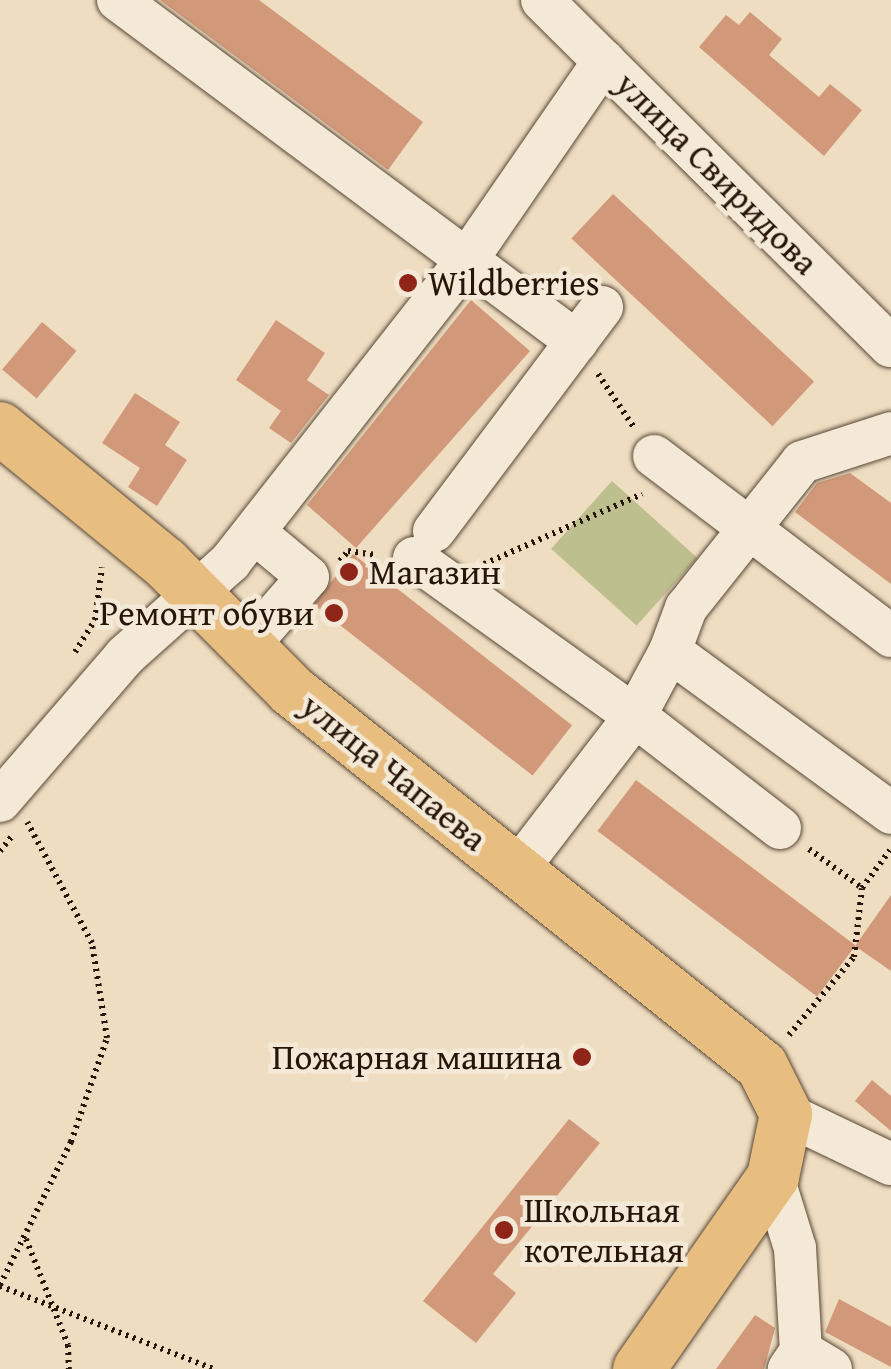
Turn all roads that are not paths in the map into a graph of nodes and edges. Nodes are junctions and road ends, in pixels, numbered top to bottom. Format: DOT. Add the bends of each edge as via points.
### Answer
graph roads {
  1 [pos="118,0"];
  2 [pos="542,0"];
  3 [pos="604,61"];
  4 [pos="466,261"];
  5 [pos="602,306"];
  6 [pos="576,342"];
  7 [pos="891,346"];
  8 [pos="0,428"];
  9 [pos="891,433"];
  10 [pos="670,468"];
  11 [pos="744,525"];
  12 [pos="210,591"];
  13 [pos="891,636"];
  14 [pos="670,651"];
  15 [pos="634,716"];
  16 [pos="13,810"];
  17 [pos="891,812"];
  18 [pos="780,828"];
  19 [pos="517,870"];
  20 [pos="786,1114"];
  21 [pos="891,1164"];
  22 [pos="772,1177"];
  23 [pos="807,1363"];
  24 [pos="639,1369"];
  1 -- 4 [label="street"];
  2 -- 3 [label="street, улица Свиридова"];
  3 -- 4 [label="street"];
  3 -- 7 [label="street, улица Свиридова"];
  4 -- 6 [label="street"];
  4 -- 12 [label="street"];
  5 -- 6 [label="street"];
  6 -- 15 [label="street" via="424,544"];
  8 -- 12 [label="main road, улица Чапаева"];
  9 -- 11 [label="street" via="802,462"];
  10 -- 11 [label="street"];
  11 -- 13 [label="street"];
  11 -- 14 [label="street" via="686,608"];
  12 -- 12 [label="street" via="308,577"];
  12 -- 16 [label="street"];
  12 -- 19 [label="main road, улица Чапаева"];
  14 -- 15 [label="street"];
  14 -- 17 [label="street"];
  15 -- 18 [label="street"];
  15 -- 19 [label="street"];
  19 -- 20 [label="main road, улица Чапаева" via="762,1066"];
  20 -- 21 [label="street"];
  20 -- 22 [label="main road"];
  22 -- 23 [label="street" via="795,1248"];
  22 -- 24 [label="main road"];
}
